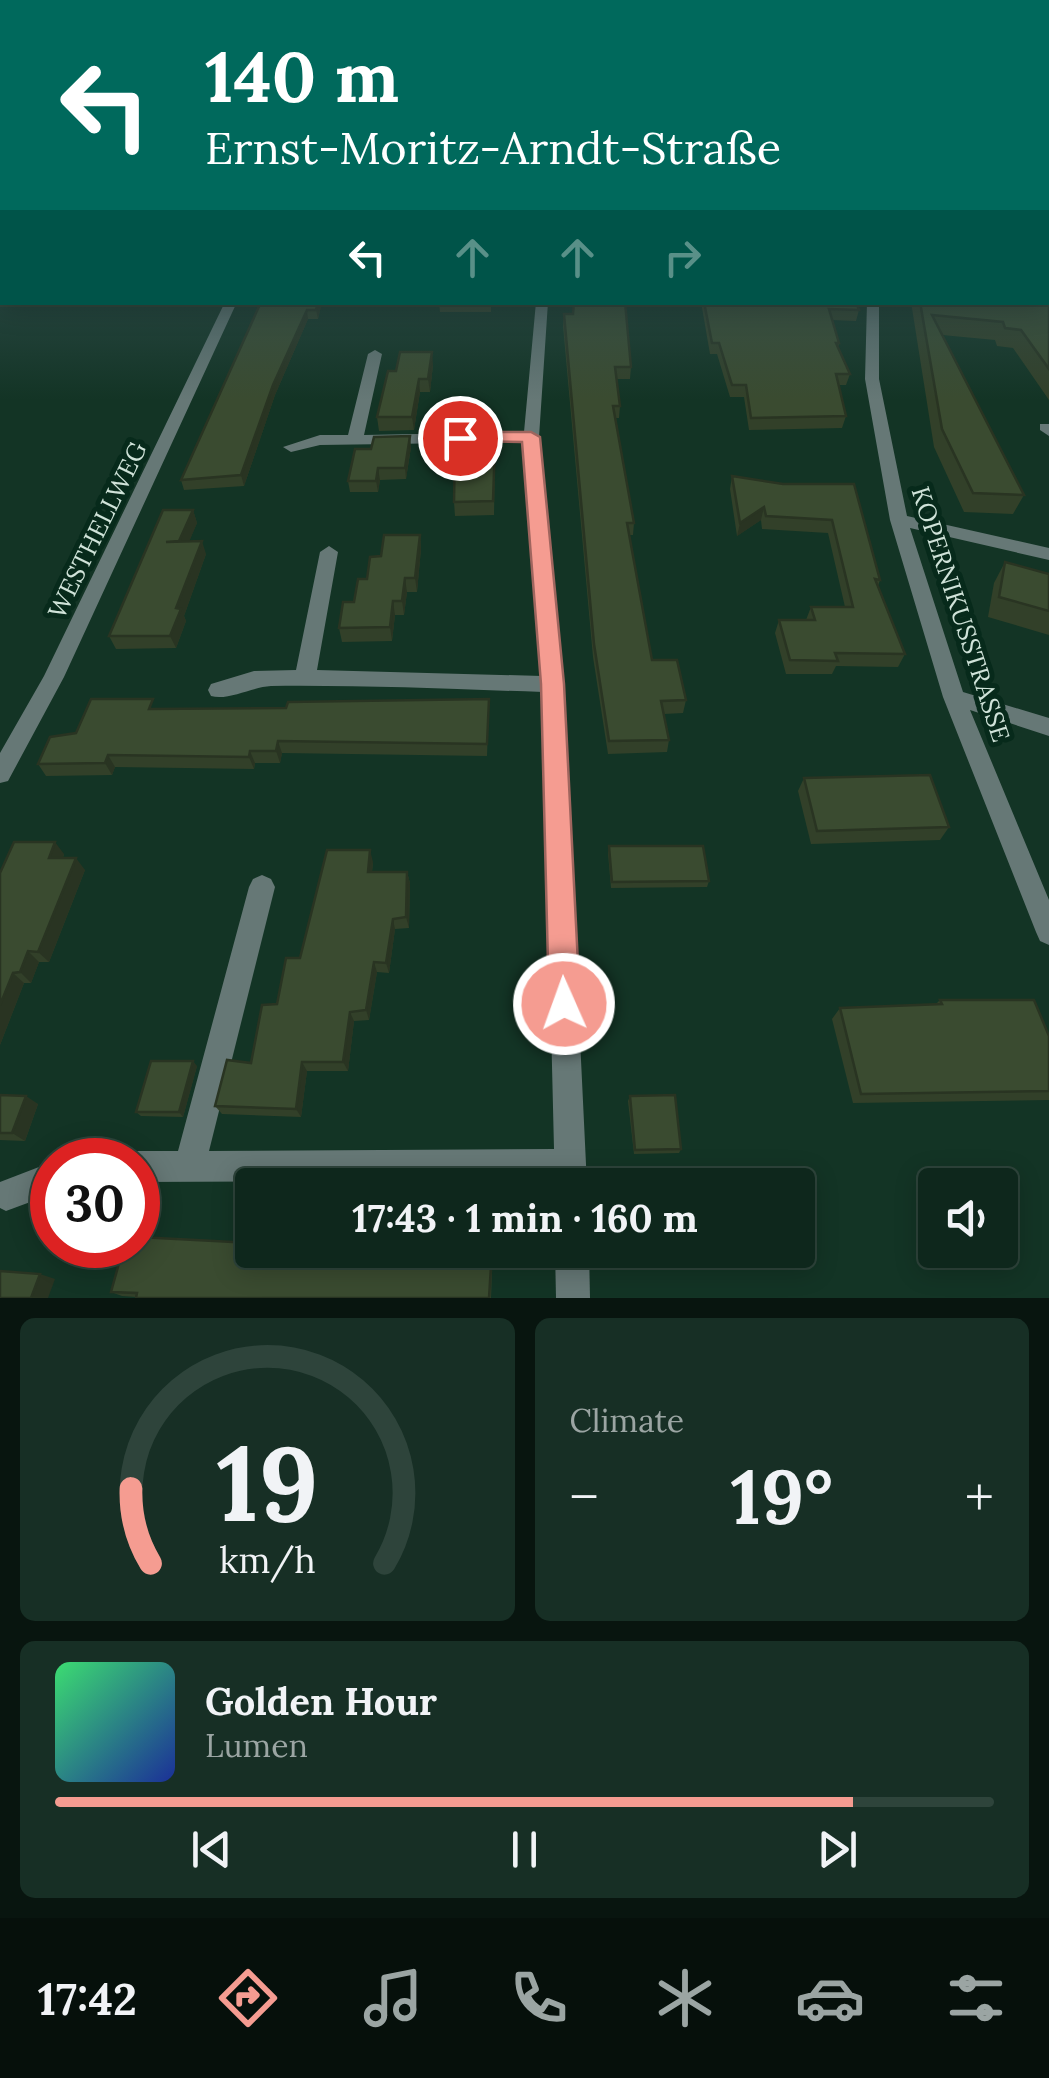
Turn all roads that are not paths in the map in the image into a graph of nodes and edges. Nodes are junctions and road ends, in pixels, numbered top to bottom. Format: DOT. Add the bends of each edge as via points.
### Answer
graph roads {
  1 [pos="229,305"];
  2 [pos="542,305"];
  3 [pos="873,305"];
  4 [pos="375,354"];
  5 [pos="531,437"];
  6 [pos="355,439"];
  7 [pos="291,447"];
  8 [pos="899,520"];
  9 [pos="329,552"];
  10 [pos="1049,554"];
  11 [pos="305,678"];
  12 [pos="552,684"];
  13 [pos="218,690"];
  14 [pos="954,697"];
  15 [pos="1049,727"];
  16 [pos="0,774"];
  17 [pos="262,887"];
  18 [pos="1049,932"];
  19 [pos="190,1165"];
  20 [pos="160,1166"];
  21 [pos="317,1168"];
  22 [pos="571,1168"];
  23 [pos="30,1186"];
  24 [pos="6,1195"];
  25 [pos="572,1268"];
  26 [pos="573,1298"];
  1 -- 16 [label="street, WESTHELLWEG" via="54,677"];
  2 -- 5 [label="street"];
  3 -- 8 [label="street, KOPERNIKUSSTRASSE" via="872,379"];
  4 -- 6 [label="street"];
  5 -- 6 [label="street"];
  5 -- 12 [label="street"];
  6 -- 7 [label="street"];
  8 -- 10 [label="street"];
  8 -- 14 [label="street, KOPERNIKUSSTRASSE"];
  9 -- 11 [label="street"];
  11 -- 12 [label="street"];
  11 -- 13 [label="street" via="254,679"];
  12 -- 22 [label="street"];
  14 -- 15 [label="street"];
  14 -- 18 [label="street, KOPERNIKUSSTRASSE"];
  17 -- 19 [label="street"];
  19 -- 20 [label="street"];
  19 -- 21 [label="street"];
  23 -- 24 [label="street"];
  25 -- 26 [label="street"];
}
